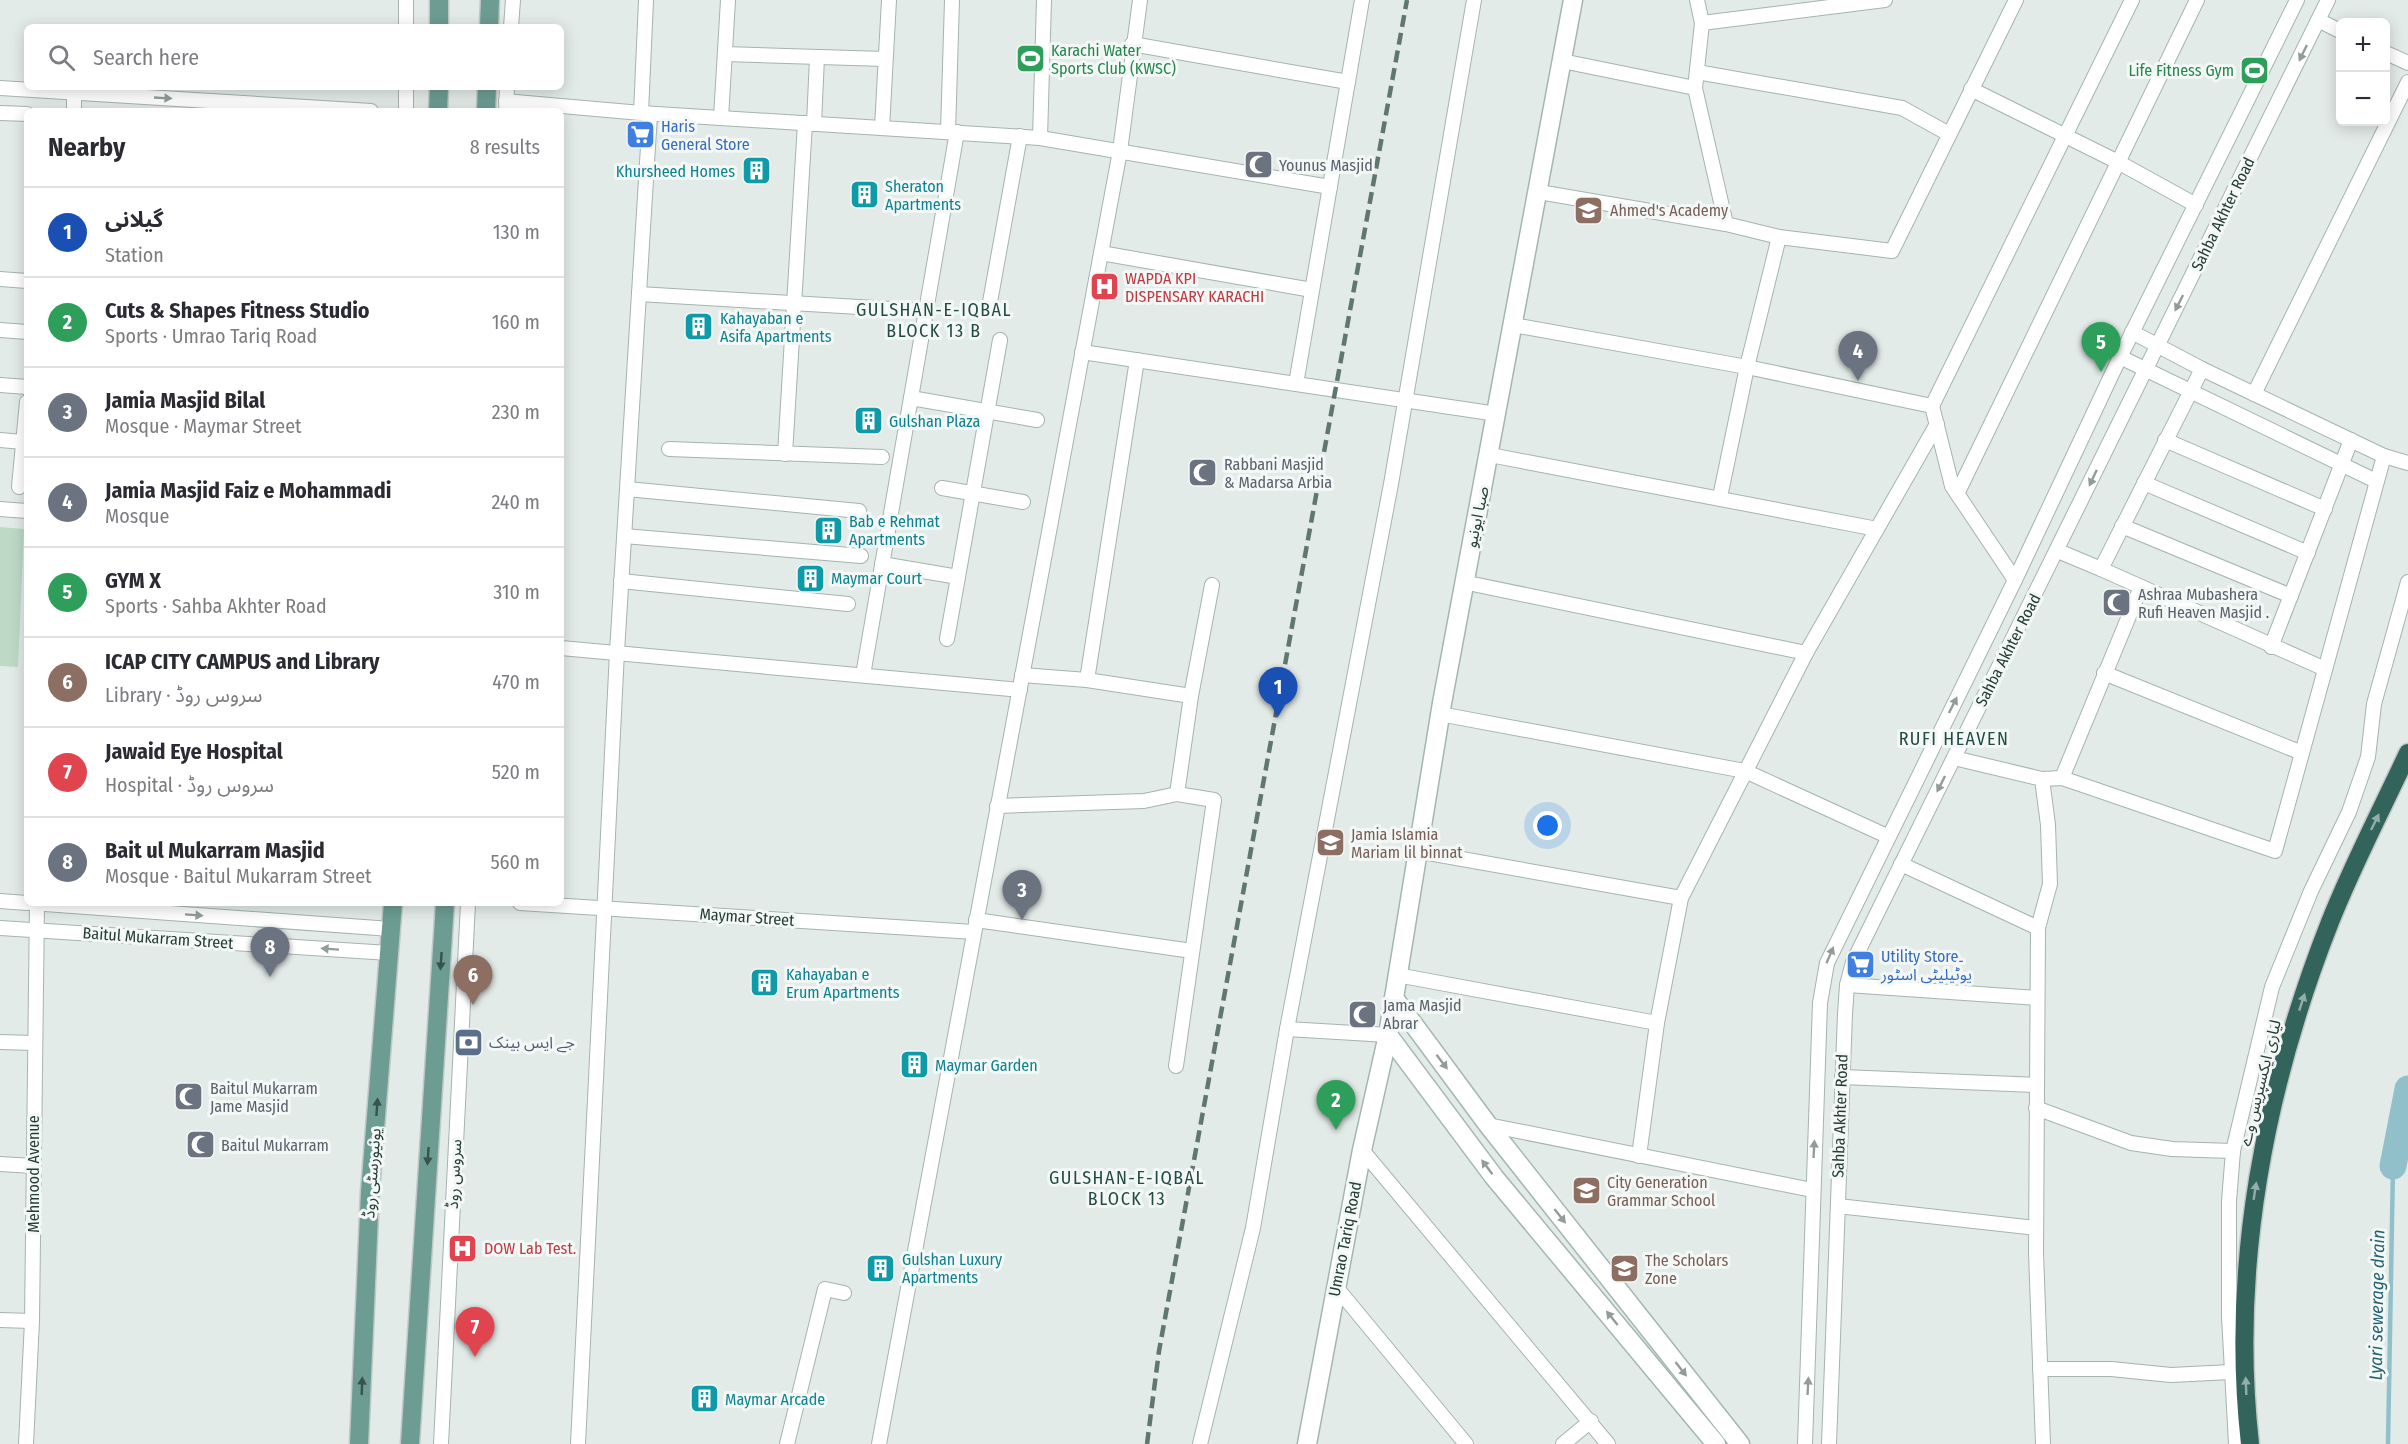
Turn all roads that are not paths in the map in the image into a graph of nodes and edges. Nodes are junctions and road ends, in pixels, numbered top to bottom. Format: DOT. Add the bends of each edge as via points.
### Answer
graph roads {
  1 [pos="406,0"];
  2 [pos="439,0"];
  3 [pos="490,0"];
  4 [pos="513,0"];
  5 [pos="646,0"];
  6 [pos="728,0"];
  7 [pos="889,0"];
  8 [pos="952,0"];
  9 [pos="1044,0"];
  10 [pos="1140,0"];
  11 [pos="1362,0"];
  12 [pos="1474,0"];
  13 [pos="1573,0"];
  14 [pos="1884,0"];
  15 [pos="2016,0"];
  16 [pos="2132,0"];
  17 [pos="2197,0"];
  18 [pos="2297,0"];
  19 [pos="2328,0"];
  20 [pos="1693,1"];
  21 [pos="2319,20"];
  22 [pos="1702,23"];
  23 [pos="406,24"];
  24 [pos="439,24"];
  25 [pos="489,24"];
  26 [pos="512,24"];
  27 [pos="2336,29"];
  28 [pos="1132,44"];
  29 [pos="725,54"];
  30 [pos="2390,55"];
  31 [pos="817,57"];
  32 [pos="885,59"];
  33 [pos="1562,61"];
  34 [pos="2408,63"];
  35 [pos="1697,72"];
  36 [pos="1348,82"];
  37 [pos="2408,82"];
  38 [pos="0,88"];
  39 [pos="1695,88"];
  40 [pos="1971,89"];
  41 [pos="24,90"];
  42 [pos="30,90"];
  43 [pos="406,90"];
  44 [pos="439,90"];
  45 [pos="487,90"];
  46 [pos="74,93"];
  47 [pos="506,100"];
  48 [pos="74,108"];
  49 [pos="322,108"];
  50 [pos="406,108"];
  51 [pos="438,108"];
  52 [pos="486,108"];
  53 [pos="0,113"];
  54 [pos="645,113"];
  55 [pos="24,114"];
  56 [pos="722,118"];
  57 [pos="810,123"];
  58 [pos="882,128"];
  59 [pos="952,132"];
  60 [pos="1949,134"];
  61 [pos="2065,135"];
  62 [pos="1020,136"];
  63 [pos="1040,138"];
  64 [pos="1120,151"];
  65 [pos="2118,162"];
  66 [pos="1330,187"];
  67 [pos="1539,192"];
  68 [pos="2196,205"];
  69 [pos="1726,224"];
  70 [pos="1779,237"];
  71 [pos="1101,253"];
  72 [pos="0,279"];
  73 [pos="24,281"];
  74 [pos="1312,290"];
  75 [pos="639,294"];
  76 [pos="990,302"];
  77 [pos="794,303"];
  78 [pos="926,311"];
  79 [pos="1514,326"];
  80 [pos="0,330"];
  81 [pos="24,332"];
  82 [pos="2132,332"];
  83 [pos="1000,340"];
  84 [pos="2156,345"];
  85 [pos="1082,351"];
  86 [pos="2120,357"];
  87 [pos="1137,360"];
  88 [pos="1747,368"];
  89 [pos="2202,369"];
  90 [pos="2144,370"];
  91 [pos="1296,384"];
  92 [pos="0,385"];
  93 [pos="24,387"];
  94 [pos="2190,392"];
  95 [pos="2254,394"];
  96 [pos="911,398"];
  97 [pos="1403,400"];
  98 [pos="1932,406"];
  99 [pos="988,411"];
  100 [pos="1497,414"];
  101 [pos="1037,420"];
  102 [pos="1936,424"];
  103 [pos="24,432"];
  104 [pos="0,440"];
  105 [pos="2165,440"];
  106 [pos="2351,440"];
  107 [pos="23,442"];
  108 [pos="669,449"];
  109 [pos="785,454"];
  110 [pos="1490,454"];
  111 [pos="2384,456"];
  112 [pos="882,458"];
  113 [pos="2408,462"];
  114 [pos="2342,465"];
  115 [pos="2376,482"];
  116 [pos="2144,483"];
  117 [pos="19,487"];
  118 [pos="942,488"];
  119 [pos="627,489"];
  120 [pos="973,493"];
  121 [pos="1957,494"];
  122 [pos="1720,497"];
  123 [pos="1023,502"];
  124 [pos="0,509"];
  125 [pos="2325,509"];
  126 [pos="24,511"];
  127 [pos="859,511"];
  128 [pos="2122,526"];
  129 [pos="1877,529"];
  130 [pos="624,536"];
  131 [pos="2058,551"];
  132 [pos="2308,553"];
  133 [pos="861,556"];
  134 [pos="882,564"];
  135 [pos="2101,569"];
  136 [pos="958,577"];
  137 [pos="2015,580"];
  138 [pos="621,581"];
  139 [pos="1464,582"];
  140 [pos="2408,582"];
  141 [pos="1212,585"];
  142 [pos="2141,587"];
  143 [pos="2291,596"];
  144 [pos="848,604"];
  145 [pos="947,639"];
  146 [pos="2271,647"];
  147 [pos="564,648"];
  148 [pos="617,652"];
  149 [pos="1806,653"];
  150 [pos="2325,669"];
  151 [pos="2104,674"];
  152 [pos="863,675"];
  153 [pos="1022,675"];
  154 [pos="1087,680"];
  155 [pos="1020,690"];
  156 [pos="1191,696"];
  157 [pos="1440,714"];
  158 [pos="2302,753"];
  159 [pos="2408,753"];
  160 [pos="1954,758"];
  161 [pos="1745,771"];
  162 [pos="2062,778"];
  163 [pos="2042,779"];
  164 [pos="1177,794"];
  165 [pos="998,806"];
  166 [pos="1887,836"];
  167 [pos="1417,851"];
  168 [pos="1901,864"];
  169 [pos="1681,898"];
  170 [pos="0,901"];
  171 [pos="24,903"];
  172 [pos="564,905"];
  173 [pos="37,906"];
  174 [pos="156,906"];
  175 [pos="468,906"];
  176 [pos="606,907"];
  177 [pos="444,909"];
  178 [pos="395,912"];
  179 [pos="975,926"];
  180 [pos="0,928"];
  181 [pos="2038,928"];
  182 [pos="36,931"];
  183 [pos="1192,951"];
  184 [pos="389,953"];
  185 [pos="1397,975"];
  186 [pos="1847,985"];
  187 [pos="1394,998"];
  188 [pos="2037,998"];
  189 [pos="1657,1023"];
  190 [pos="1287,1029"];
  191 [pos="1388,1035"];
  192 [pos="0,1042"];
  193 [pos="34,1043"];
  194 [pos="1176,1066"];
  195 [pos="1842,1077"];
  196 [pos="2037,1085"];
  197 [pos="2036,1108"];
  198 [pos="1488,1125"];
  199 [pos="1362,1150"];
  200 [pos="2233,1151"];
  201 [pos="1639,1156"];
  202 [pos="0,1164"];
  203 [pos="33,1166"];
  204 [pos="1812,1190"];
  205 [pos="1838,1206"];
  206 [pos="2036,1228"];
  207 [pos="1336,1287"];
  208 [pos="844,1293"];
  209 [pos="0,1320"];
  210 [pos="32,1321"];
  211 [pos="2040,1369"];
  212 [pos="2231,1372"];
  213 [pos="1591,1421"];
  214 [pos="1309,1442"];
  215 [pos="26,1444"];
  216 [pos="359,1444"];
  217 [pos="410,1444"];
  218 [pos="441,1444"];
  219 [pos="578,1444"];
  220 [pos="787,1444"];
  221 [pos="879,1444"];
  222 [pos="1200,1444"];
  223 [pos="1466,1444"];
  224 [pos="1563,1444"];
  225 [pos="1608,1444"];
  226 [pos="1716,1444"];
  227 [pos="1740,1444"];
  228 [pos="1805,1444"];
  229 [pos="1829,1444"];
  230 [pos="2043,1444"];
  231 [pos="2236,1444"];
  232 [pos="2250,1444"];
  1 -- 23 [label="street"];
  2 -- 24 [label="main road"];
  3 -- 25 [label="main road"];
  4 -- 26 [label="street"];
  5 -- 54 [label="street"];
  6 -- 29 [label="street"];
  7 -- 32 [label="street"];
  8 -- 59 [label="street"];
  9 -- 63 [label="street"];
  10 -- 28 [label="street"];
  11 -- 36 [label="street"];
  12 -- 97 [label="street"];
  13 -- 33 [label="main road, صبا ایونیو"];
  14 -- 22 [label="street"];
  15 -- 40 [label="street"];
  16 -- 61 [label="street"];
  17 -- 65 [label="street"];
  18 -- 68 [label="street, Sahba Akhter Road"];
  19 -- 21 [label="street, Sahba Akhter Road"];
  20 -- 22 [label="street"];
  21 -- 27 [label="street"];
  21 -- 84 [label="street, Sahba Akhter Road, one-way"];
  22 -- 35 [label="street"];
  28 -- 36 [label="street"];
  28 -- 64 [label="street"];
  29 -- 31 [label="street"];
  29 -- 56 [label="street"];
  30 -- 34 [label="street"];
  31 -- 32 [label="street"];
  31 -- 57 [label="street"];
  32 -- 58 [label="street"];
  33 -- 39 [label="street"];
  33 -- 67 [label="main road, صبا ایونیو"];
  35 -- 39 [label="street"];
  35 -- 60 [label="street" via="1902,108"];
  36 -- 66 [label="street"];
  37 -- 95 [label="street"];
  38 -- 41 [label="street"];
  39 -- 69 [label="street"];
  40 -- 60 [label="street"];
  40 -- 61 [label="street"];
  42 -- 46 [label="street"];
  43 -- 50 [label="street"];
  44 -- 51 [label="main road"];
  45 -- 52 [label="main road"];
  46 -- 48 [label="street"];
  46 -- 49 [label="street, one-way"];
  47 -- 54 [label="street"];
  53 -- 55 [label="street"];
  54 -- 56 [label="street"];
  54 -- 75 [label="street"];
  56 -- 57 [label="street"];
  57 -- 58 [label="street"];
  57 -- 77 [label="street"];
  58 -- 59 [label="street"];
  59 -- 62 [label="street"];
  59 -- 78 [label="street"];
  60 -- 70 [label="street" via="1892,251"];
  61 -- 65 [label="street"];
  61 -- 98 [label="street"];
  62 -- 63 [label="street"];
  62 -- 76 [label="street"];
  63 -- 64 [label="street"];
  64 -- 66 [label="street"];
  64 -- 71 [label="street"];
  65 -- 68 [label="street"];
  65 -- 121 [label="street"];
  66 -- 74 [label="street"];
  67 -- 69 [label="street"];
  67 -- 79 [label="main road, صبا ایونیو"];
  68 -- 82 [label="street, Sahba Akhter Road"];
  69 -- 70 [label="street"];
  70 -- 88 [label="street"];
  71 -- 74 [label="street"];
  71 -- 85 [label="street"];
  72 -- 73 [label="street"];
  74 -- 91 [label="street"];
  75 -- 77 [label="street"];
  75 -- 119 [label="street"];
  77 -- 78 [label="street"];
  77 -- 109 [label="street"];
  78 -- 96 [label="street"];
  79 -- 88 [label="street"];
  79 -- 100 [label="main road, صبا ایونیو"];
  80 -- 81 [label="street"];
  82 -- 84 [label="street"];
  82 -- 86 [label="street, Sahba Akhter Road"];
  83 -- 99 [label="street"];
  84 -- 89 [label="street"];
  84 -- 90 [label="street, Sahba Akhter Road"];
  85 -- 87 [label="street"];
  85 -- 153 [label="street"];
  86 -- 90 [label="street"];
  86 -- 137 [label="street, Sahba Akhter Road"];
  87 -- 91 [label="street"];
  87 -- 154 [label="street"];
  88 -- 98 [label="street"];
  88 -- 122 [label="street"];
  89 -- 94 [label="street"];
  89 -- 95 [label="street"];
  90 -- 94 [label="street"];
  90 -- 131 [label="street, Sahba Akhter Road, one-way"];
  91 -- 97 [label="street"];
  92 -- 93 [label="street"];
  94 -- 105 [label="street"];
  94 -- 114 [label="street"];
  95 -- 106 [label="street"];
  96 -- 99 [label="street"];
  96 -- 134 [label="street"];
  97 -- 100 [label="street"];
  97 -- 190 [label="street" via="1387,507"];
  98 -- 102 [label="street"];
  99 -- 101 [label="street"];
  99 -- 120 [label="street"];
  100 -- 110 [label="main road, صبا ایونیو"];
  102 -- 121 [label="street"];
  102 -- 129 [label="street"];
  103 -- 107 [label="street"];
  104 -- 107 [label="street"];
  105 -- 116 [label="street"];
  105 -- 125 [label="street"];
  106 -- 111 [label="street"];
  106 -- 114 [label="street"];
  107 -- 117 [label="street"];
  108 -- 109 [label="street"];
  109 -- 112 [label="street"];
  110 -- 122 [label="street"];
  110 -- 139 [label="main road, صبا ایونیو"];
  111 -- 113 [label="street"];
  111 -- 115 [label="street"];
  114 -- 115 [label="street"];
  114 -- 125 [label="street"];
  115 -- 150 [label="street"];
  116 -- 128 [label="street"];
  116 -- 132 [label="street"];
  118 -- 120 [label="street"];
  119 -- 127 [label="street"];
  119 -- 130 [label="street"];
  120 -- 123 [label="street"];
  120 -- 136 [label="street"];
  121 -- 137 [label="street"];
  122 -- 129 [label="street"];
  124 -- 126 [label="street"];
  125 -- 132 [label="street"];
  128 -- 135 [label="street"];
  128 -- 143 [label="street"];
  129 -- 149 [label="street"];
  130 -- 133 [label="street"];
  130 -- 138 [label="street"];
  131 -- 135 [label="street"];
  131 -- 160 [label="street, Sahba Akhter Road"];
  132 -- 143 [label="street"];
  134 -- 136 [label="street"];
  134 -- 152 [label="street"];
  135 -- 142 [label="street"];
  136 -- 145 [label="street"];
  166 -- 137 [label="street, Sahba Akhter Road, one-way"];
  138 -- 144 [label="street"];
  138 -- 148 [label="street"];
  139 -- 149 [label="street"];
  139 -- 157 [label="main road, صبا ایونیو"];
  140 -- 200 [label="street" via="2374,704 2368,757 2349,812 2272,987"];
  141 -- 156 [label="street"];
  142 -- 146 [label="street"];
  142 -- 151 [label="street"];
  143 -- 146 [label="street"];
  146 -- 150 [label="street"];
  147 -- 148 [label="street"];
  148 -- 152 [label="street"];
  148 -- 176 [label="street"];
  149 -- 161 [label="street"];
  150 -- 158 [label="street"];
  151 -- 158 [label="street"];
  151 -- 162 [label="street"];
  152 -- 155 [label="street"];
  153 -- 154 [label="street"];
  153 -- 155 [label="street"];
  154 -- 156 [label="street"];
  155 -- 165 [label="street"];
  156 -- 164 [label="street"];
  157 -- 161 [label="street"];
  157 -- 167 [label="main road, صبا ایونیو"];
  158 -- 162 [label="street" via="2275,851"];
  232 -- 159 [label="highway, لیاری ایکسپریس وے, one-way" via="2246,1280 2255,1189 2274,1099 2330,922"];
  160 -- 163 [label="street"];
  160 -- 168 [label="street, Sahba Akhter Road, one-way"];
  161 -- 166 [label="street"];
  161 -- 169 [label="street"];
  162 -- 163 [label="street"];
  163 -- 181 [label="street" via="2049,884"];
  164 -- 165 [label="street" via="1144,801"];
  164 -- 183 [label="street" via="1214,800"];
  165 -- 179 [label="street"];
  204 -- 166 [label="street, Sahba Akhter Road, one-way" via="1820,1003 1827,963"];
  167 -- 169 [label="street"];
  167 -- 185 [label="main road, صبا ایونیو"];
  168 -- 181 [label="street"];
  168 -- 186 [label="street, Sahba Akhter Road" via="1853,962"];
  169 -- 189 [label="street"];
  170 -- 171 [label="street, Baitul Mukarram Street"];
  172 -- 176 [label="street, Maymar Street"];
  173 -- 182 [label="street, Mehmood Avenue"];
  174 -- 178 [label="street, Baitul Mukarram Street, one-way"];
  175 -- 218 [label="street, سروس روڈ"];
  176 -- 179 [label="street, Maymar Street"];
  176 -- 219 [label="street"];
  177 -- 217 [label="main road, one-way"];
  178 -- 184 [label="main road, یونیورسٹی روڈ"];
  179 -- 183 [label="street, Maymar Street"];
  179 -- 221 [label="street"];
  180 -- 182 [label="street, Baitul Mukarram Street"];
  181 -- 188 [label="street"];
  184 -- 182 [label="street, Baitul Mukarram Street, one-way"];
  182 -- 193 [label="street, Mehmood Avenue"];
  183 -- 194 [label="street"];
  216 -- 184 [label="main road, یونیورسٹی روڈ, one-way" via="370,1192"];
  185 -- 187 [label="main road, صبا ایونیو"];
  185 -- 189 [label="street"];
  186 -- 188 [label="street"];
  186 -- 195 [label="street, Sahba Akhter Road"];
  187 -- 191 [label="main road, صبا ایونیو"];
  187 -- 198 [label="main road, one-way"];
  188 -- 196 [label="street"];
  189 -- 201 [label="street"];
  190 -- 191 [label="street"];
  190 -- 222 [label="street" via="1253,1228"];
  191 -- 199 [label="main road, Umrao Tariq Road"];
  226 -- 191 [label="main road, one-way" via="1494,1177"];
  192 -- 193 [label="street"];
  193 -- 203 [label="street, Mehmood Avenue"];
  195 -- 196 [label="street"];
  195 -- 205 [label="street, Sahba Akhter Road"];
  196 -- 197 [label="street"];
  197 -- 200 [label="street" via="2131,1143"];
  197 -- 206 [label="street"];
  198 -- 201 [label="street"];
  198 -- 227 [label="main road, one-way"];
  199 -- 207 [label="main road, Umrao Tariq Road"];
  199 -- 213 [label="street"];
  200 -- 212 [label="street" via="2229,1201"];
  201 -- 204 [label="street"];
  202 -- 203 [label="street"];
  203 -- 210 [label="street, Mehmood Avenue"];
  228 -- 204 [label="street, Sahba Akhter Road, one-way"];
  205 -- 206 [label="street"];
  205 -- 229 [label="street, Sahba Akhter Road"];
  206 -- 211 [label="street"];
  207 -- 214 [label="main road, Umrao Tariq Road"];
  207 -- 223 [label="street"];
  208 -- 220 [label="street" via="825,1288"];
  209 -- 210 [label="street"];
  210 -- 215 [label="street, Mehmood Avenue"];
  211 -- 212 [label="street" via="2111,1369 2163,1375"];
  211 -- 230 [label="street"];
  212 -- 231 [label="street"];
  213 -- 224 [label="street"];
  213 -- 225 [label="street"];
}
